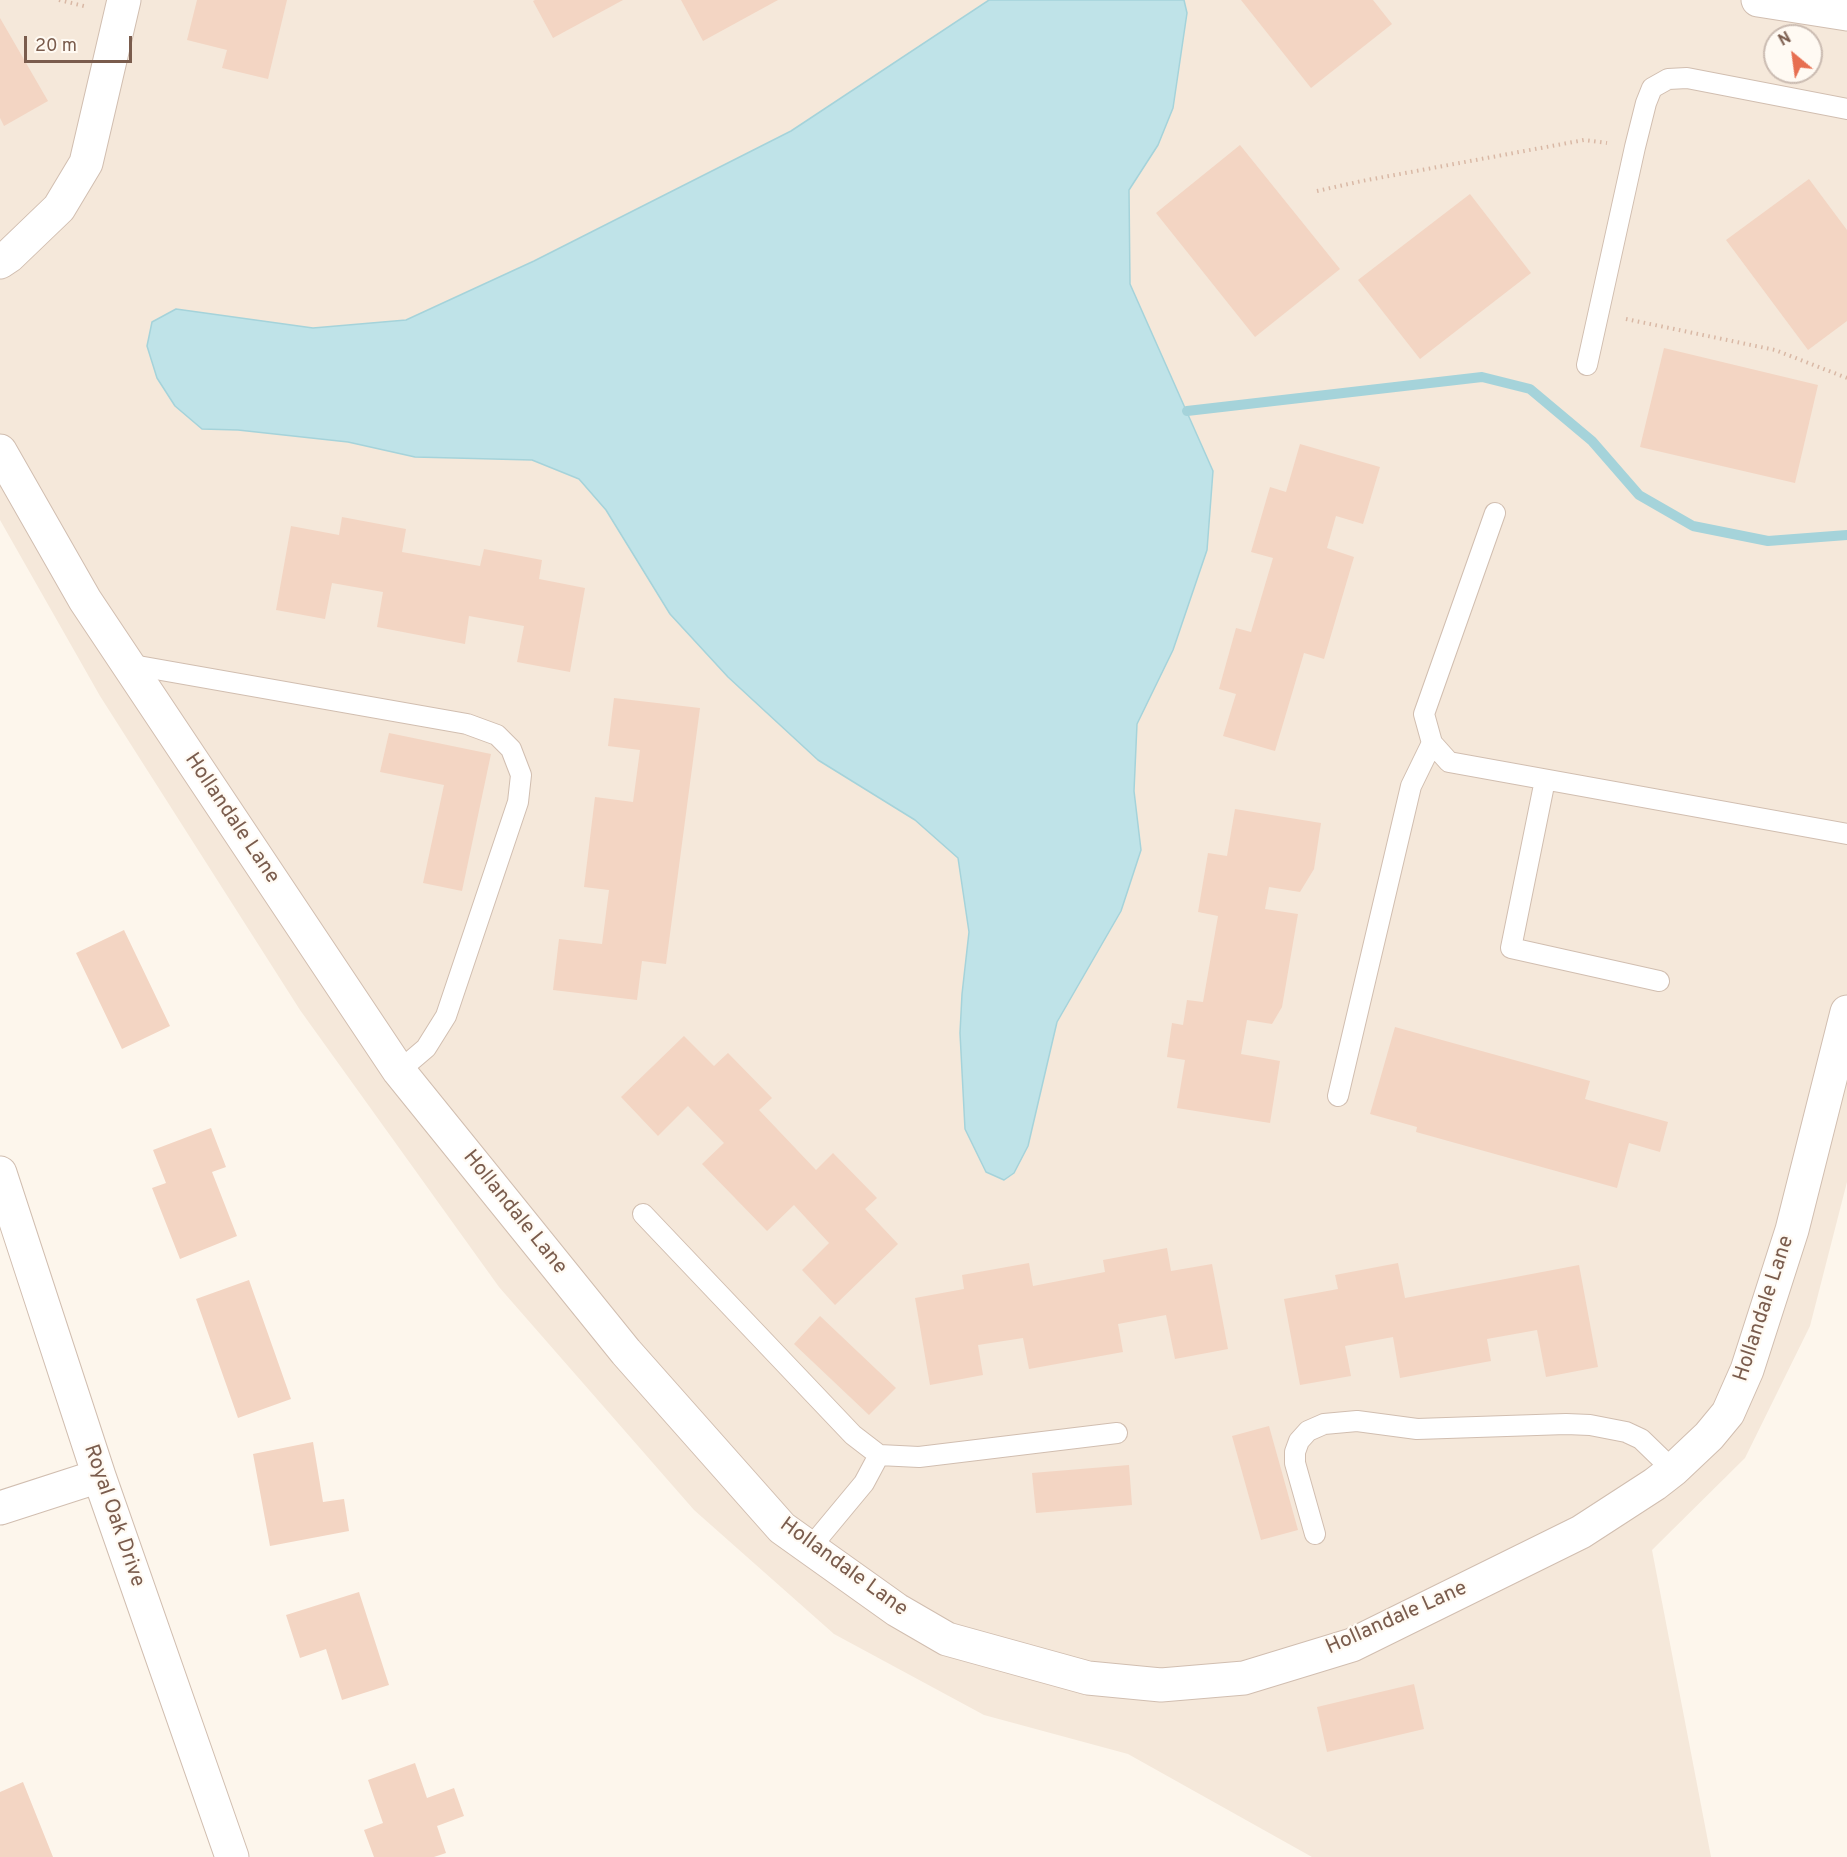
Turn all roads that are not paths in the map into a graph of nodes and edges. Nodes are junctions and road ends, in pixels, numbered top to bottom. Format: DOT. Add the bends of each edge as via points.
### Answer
graph roads {
  1 [pos="124,0"];
  2 [pos="1758,0"];
  3 [pos="1847,14"];
  4 [pos="1847,109"];
  5 [pos="0,262"];
  6 [pos="1587,365"];
  7 [pos="0,451"];
  8 [pos="1495,513"];
  9 [pos="127,664"];
  10 [pos="1432,743"];
  11 [pos="1545,780"];
  12 [pos="1847,834"];
  13 [pos="1659,981"];
  14 [pos="1847,1012"];
  15 [pos="399,1071"];
  16 [pos="1338,1096"];
  17 [pos="0,1173"];
  18 [pos="643,1214"];
  19 [pos="1117,1432"];
  20 [pos="879,1455"];
  21 [pos="1673,1470"];
  22 [pos="99,1476"];
  23 [pos="0,1508"];
  24 [pos="1315,1534"];
  25 [pos="810,1548"];
  26 [pos="232,1857"];
  1 -- 5 [label="street" via="86,163 59,208"];
  2 -- 3 [label="street"];
  4 -- 6 [label="lane" via="1687,78 1668,79 1652,88 1635,147"];
  7 -- 9 [label="street, Hollandale Lane" via="85,600"];
  8 -- 10 [label="lane" via="1424,714"];
  9 -- 15 [label="street, Hollandale Lane"];
  9 -- 15 [label="lane" via="467,724 497,735 511,749 521,775 518,801 446,1016 426,1047"];
  10 -- 11 [label="lane" via="1449,762"];
  10 -- 16 [label="lane" via="1411,786"];
  11 -- 12 [label="lane"];
  11 -- 13 [label="lane" via="1510,948"];
  14 -- 21 [label="street, Hollandale Lane" via="1792,1230 1747,1370 1728,1413"];
  15 -- 25 [label="street, Hollandale Lane" via="626,1352 782,1528"];
  17 -- 22 [label="street, Royal Oak Drive"];
  18 -- 20 [label="lane" via="853,1435"];
  19 -- 20 [label="lane" via="919,1456"];
  20 -- 25 [label="lane" via="864,1483"];
  21 -- 24 [label="lane" via="1641,1439 1590,1425 1417,1429 1357,1421 1324,1424 1308,1431 1295,1452"];
  21 -- 25 [label="street, Hollandale Lane" via="1581,1532 1352,1645 1244,1678 1161,1685 1088,1678 947,1640"];
  22 -- 23 [label="street"];
  22 -- 26 [label="street, Royal Oak Drive"];
}
